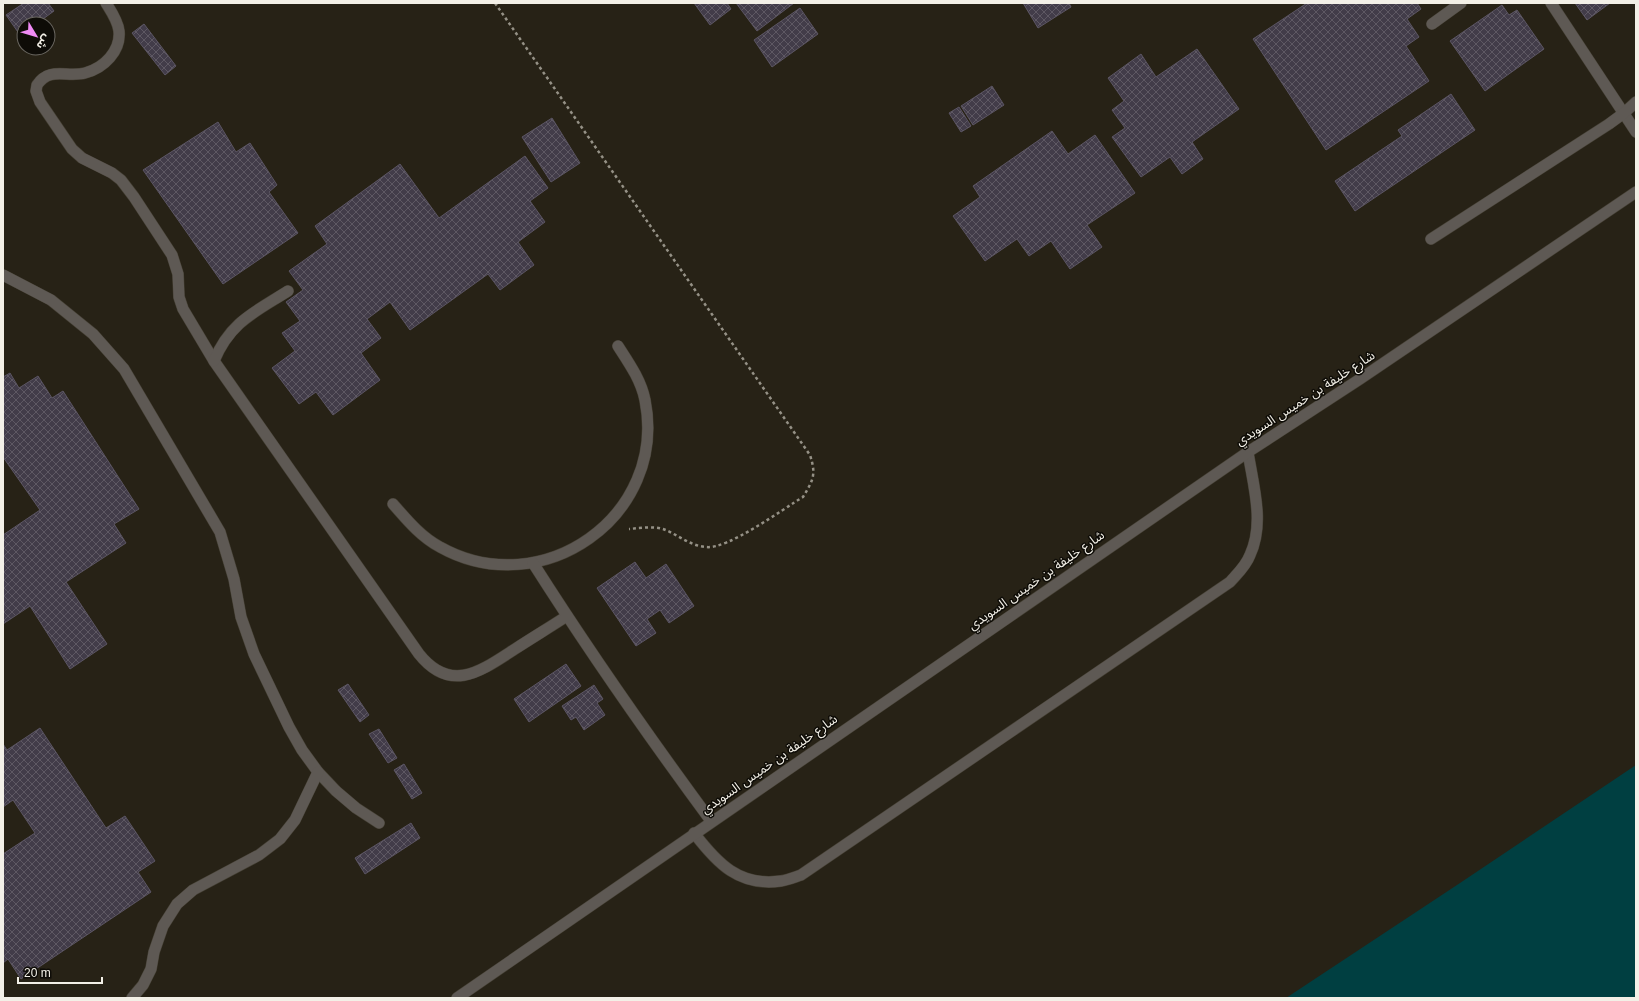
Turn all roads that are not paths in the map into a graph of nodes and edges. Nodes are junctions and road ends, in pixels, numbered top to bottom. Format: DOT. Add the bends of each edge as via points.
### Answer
graph roads {
  1 [pos="106,3"];
  2 [pos="1461,3"];
  3 [pos="1551,3"];
  4 [pos="1432,24"];
  5 [pos="1636,102"];
  6 [pos="1624,114"];
  7 [pos="1636,132"];
  8 [pos="1636,192"];
  9 [pos="1431,239"];
  10 [pos="3,275"];
  11 [pos="288,291"];
  12 [pos="618,346"];
  13 [pos="214,360"];
  14 [pos="1248,452"];
  15 [pos="393,504"];
  16 [pos="533,563"];
  17 [pos="567,616"];
  18 [pos="318,772"];
  19 [pos="711,821"];
  20 [pos="379,823"];
  21 [pos="694,833"];
  22 [pos="132,998"];
  23 [pos="457,998"];
  1 -- 13 [label="street" via="119,30 115,50 109,59 102,66 84,73 45,76 37,85 37,97 72,149 82,158 112,174 128,188 172,255 178,274 179,297 183,309"];
  2 -- 4 [label="street"];
  3 -- 6 [label="street"];
  5 -- 6 [label="street"];
  6 -- 7 [label="street"];
  6 -- 9 [label="street"];
  8 -- 14 [label="street, شارع خليفة بن خميس السويدي"];
  10 -- 18 [label="street" via="51,300 93,334 124,369 220,532 254,654 289,727"];
  11 -- 13 [label="street" via="235,326"];
  12 -- 16 [label="street" via="635,371 645,399 649,429 645,459 635,487 619,512 598,533 572,549"];
  13 -- 17 [label="street" via="419,654 432,667 449,675 459,676 476,672"];
  14 -- 19 [label="street, شارع خليفة بن خميس السويدي"];
  14 -- 21 [label="street" via="1258,523 1250,556 1241,570 1225,586 801,875 781,881 760,881 739,876 721,865"];
  15 -- 16 [label="street" via="414,528 440,547 470,559 501,564"];
  16 -- 17 [label="street"];
  17 -- 19 [label="street"];
  18 -- 20 [label="street" via="356,808"];
  18 -- 22 [label="street" via="295,820 280,839 259,855 193,890 177,904 163,926 143,985"];
  19 -- 21 [label="street, شارع خليفة بن خميس السويدي"];
  21 -- 23 [label="street, شارع خليفة بن خميس السويدي"];
}
